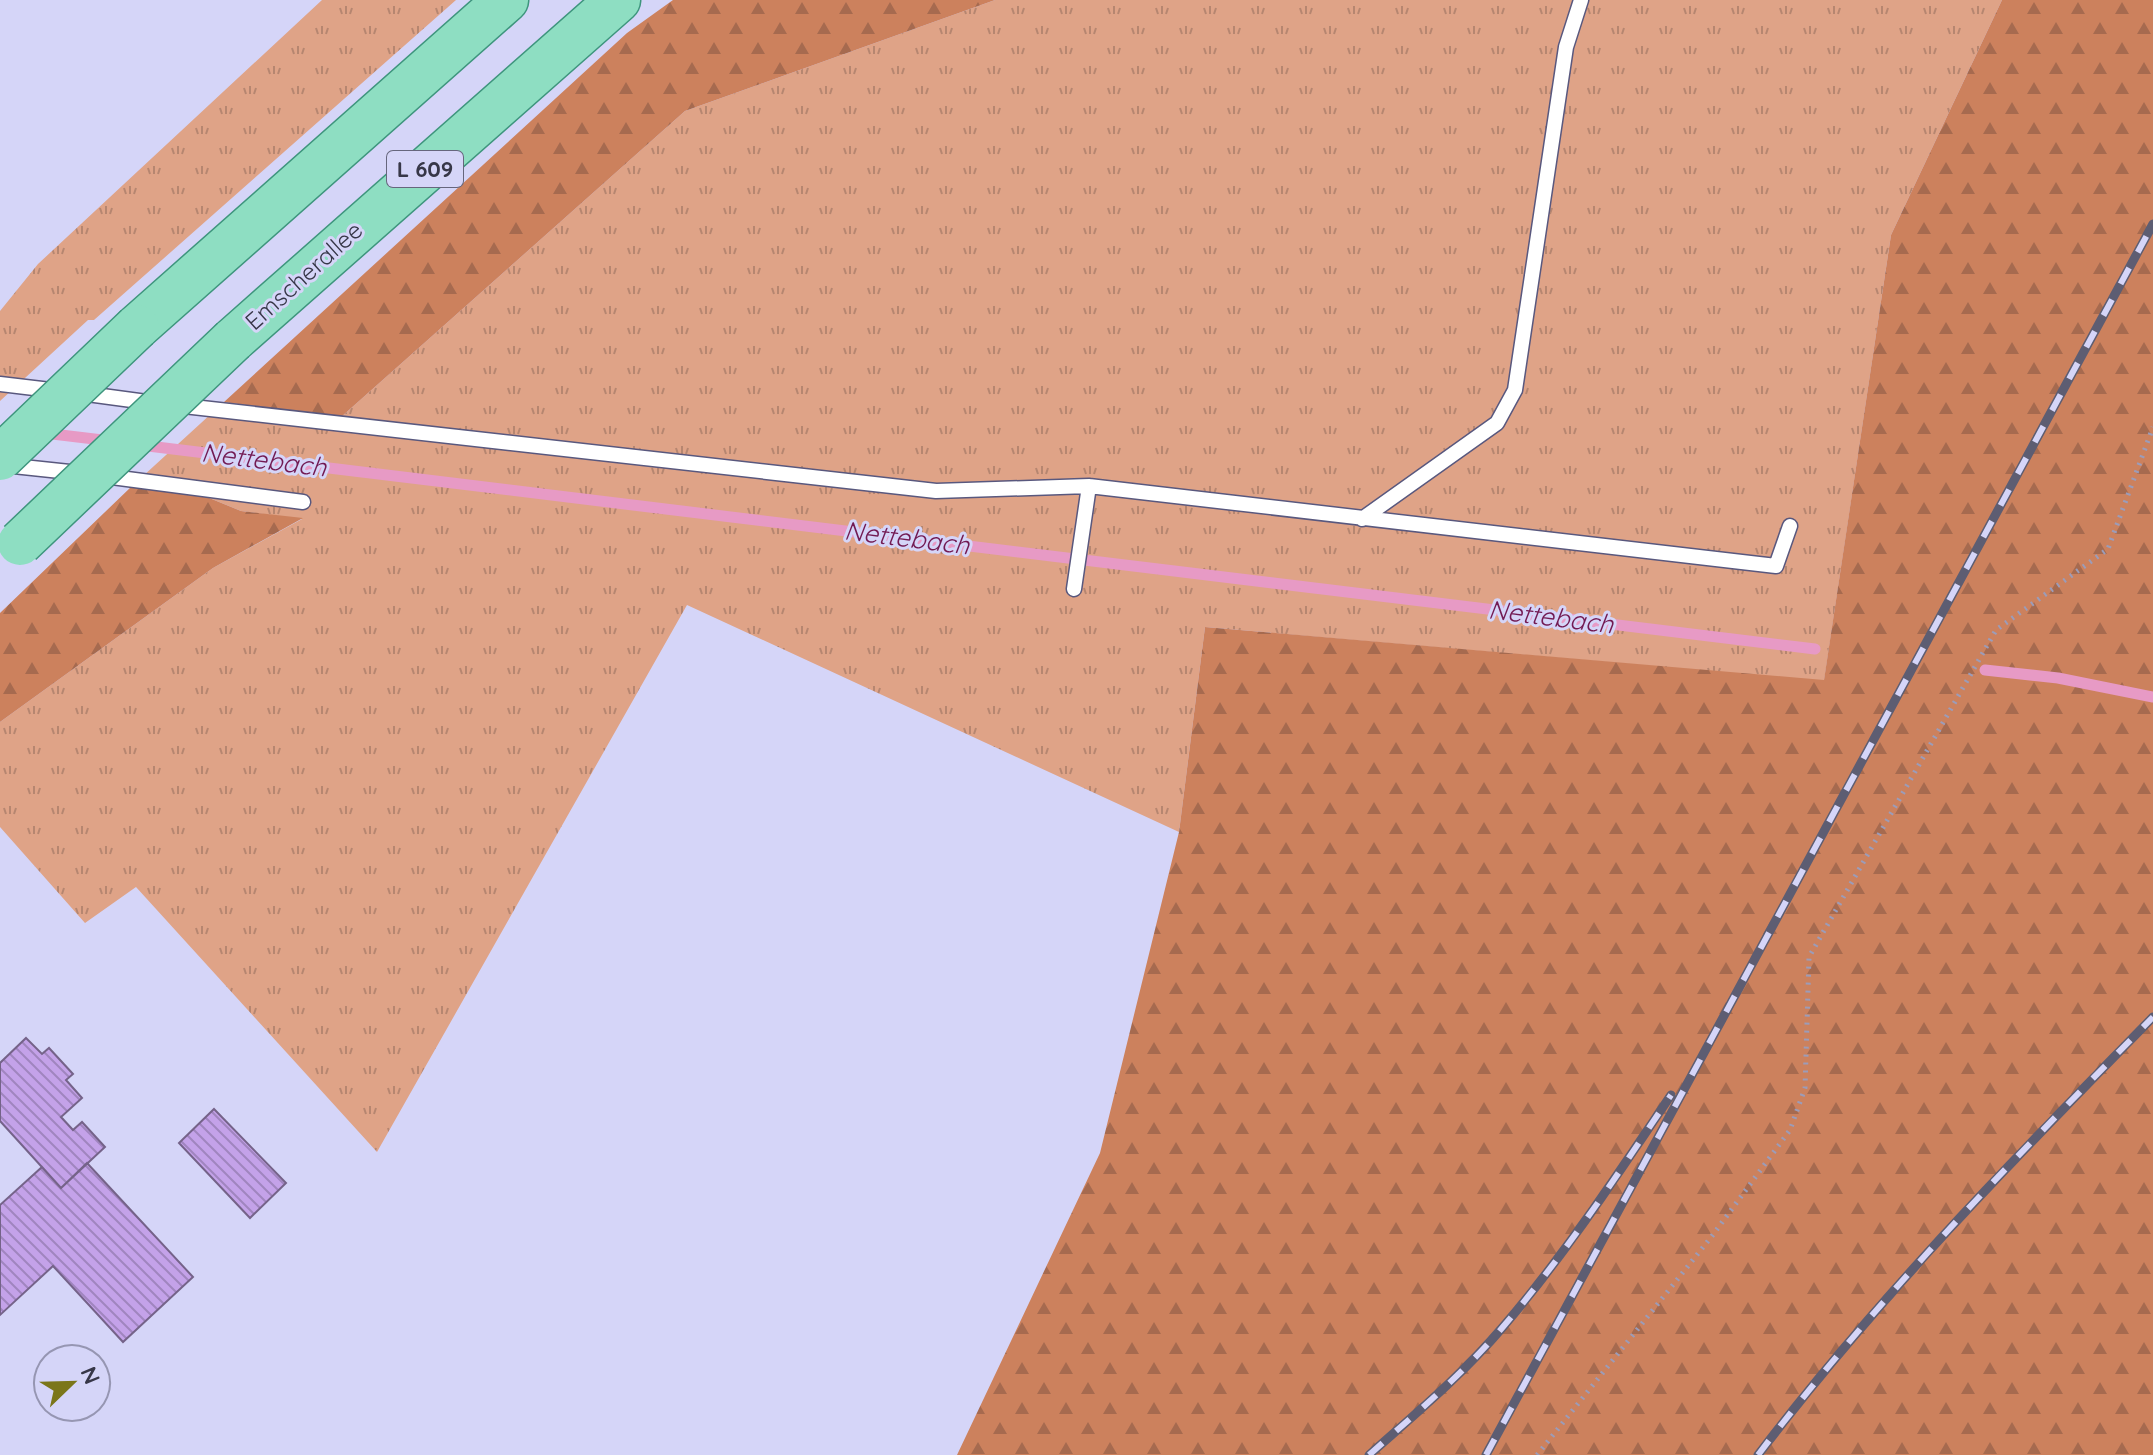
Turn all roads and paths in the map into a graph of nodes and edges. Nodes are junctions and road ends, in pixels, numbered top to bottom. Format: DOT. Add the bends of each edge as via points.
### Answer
graph roads {
  1 [pos="506,0"];
  2 [pos="618,0"];
  3 [pos="1581,0"];
  4 [pos="0,384"];
  5 [pos="2153,427"];
  6 [pos="0,461"];
  7 [pos="1089,486"];
  8 [pos="303,502"];
  9 [pos="1362,519"];
  10 [pos="1790,526"];
  11 [pos="10,553"];
  12 [pos="1074,589"];
  13 [pos="1537,1455"];
  1 -- 6 [label="main road, L 609, bridge" via="137,327"];
  2 -- 11 [label="main road, Emscherallee / L 609, bridge" via="233,340"];
  3 -- 9 [label="lane" via="1566,47 1515,390 1497,423"];
  4 -- 7 [label="lane" via="936,491"];
  5 -- 13 [label="path" via="2108,549 1996,630 1809,957 1805,1088 1790,1130"];
  6 -- 8 [label="lane"];
  7 -- 9 [label="lane"];
  7 -- 12 [label="lane"];
  9 -- 10 [label="lane" via="1776,566"];
}
